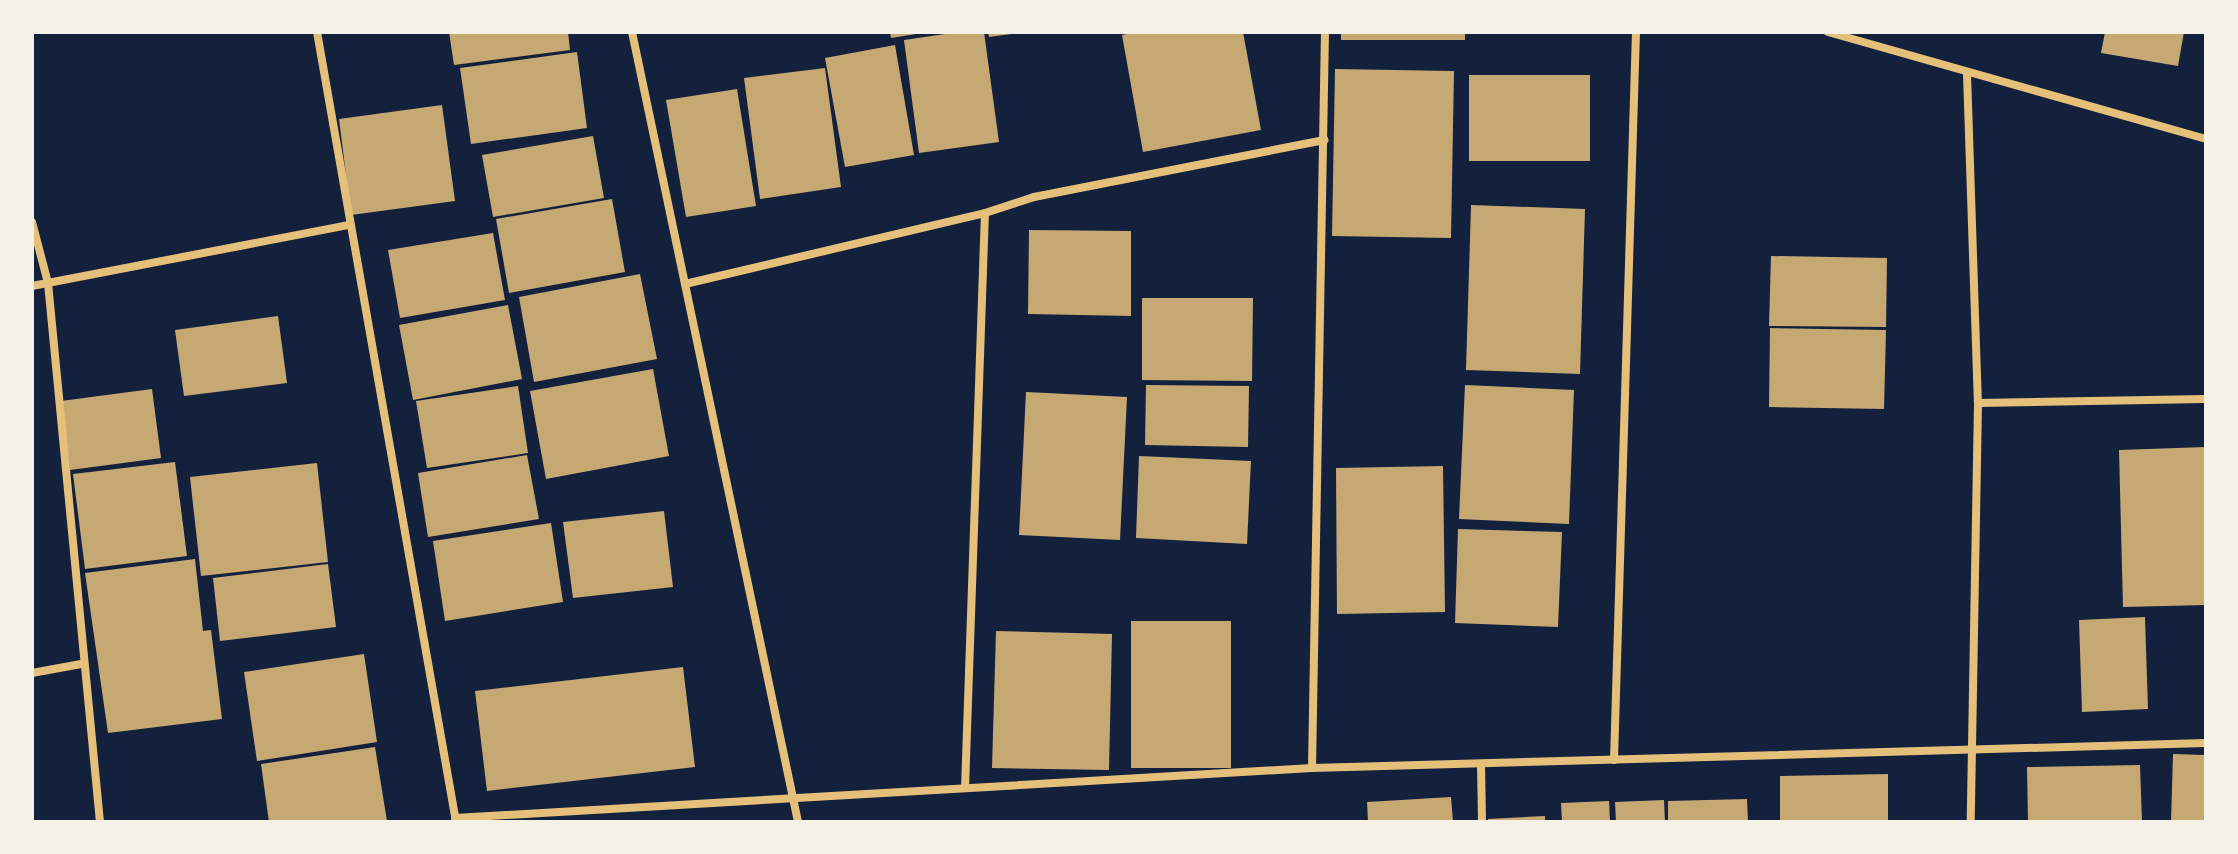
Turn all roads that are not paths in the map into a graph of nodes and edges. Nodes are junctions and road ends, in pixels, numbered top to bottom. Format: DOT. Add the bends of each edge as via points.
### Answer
graph roads {
  1 [pos="317,32"];
  2 [pos="632,32"];
  3 [pos="1325,32"];
  4 [pos="1636,32"];
  5 [pos="1828,32"];
  6 [pos="1967,74"];
  7 [pos="2206,139"];
  8 [pos="1324,140"];
  9 [pos="985,213"];
  10 [pos="32,222"];
  11 [pos="349,225"];
  12 [pos="48,283"];
  13 [pos="685,284"];
  14 [pos="32,286"];
  15 [pos="2206,399"];
  16 [pos="1978,403"];
  17 [pos="81,664"];
  18 [pos="32,673"];
  19 [pos="2206,743"];
  20 [pos="1972,749"];
  21 [pos="1614,760"];
  22 [pos="1481,764"];
  23 [pos="1312,768"];
  24 [pos="965,788"];
  25 [pos="794,799"];
  26 [pos="456,820"];
  27 [pos="100,822"];
  28 [pos="798,822"];
  29 [pos="1482,822"];
  30 [pos="1971,822"];
  1 -- 11 [label="street"];
  2 -- 13 [label="street"];
  3 -- 8 [label="street"];
  4 -- 21 [label="street"];
  5 -- 6 [label="street"];
  6 -- 7 [label="street"];
  6 -- 16 [label="street"];
  8 -- 9 [label="street" via="1034,197"];
  8 -- 23 [label="street"];
  9 -- 13 [label="street"];
  9 -- 24 [label="street"];
  10 -- 12 [label="street"];
  11 -- 12 [label="street"];
  11 -- 26 [label="street"];
  12 -- 14 [label="street"];
  12 -- 17 [label="street"];
  13 -- 25 [label="street"];
  15 -- 16 [label="street"];
  16 -- 20 [label="street"];
  17 -- 18 [label="street"];
  17 -- 27 [label="street"];
  19 -- 20 [label="street"];
  20 -- 21 [label="street"];
  20 -- 30 [label="street"];
  21 -- 22 [label="street"];
  22 -- 23 [label="street"];
  22 -- 29 [label="street"];
  23 -- 24 [label="street"];
  24 -- 25 [label="street"];
  25 -- 26 [label="street"];
  25 -- 28 [label="street"];
}
